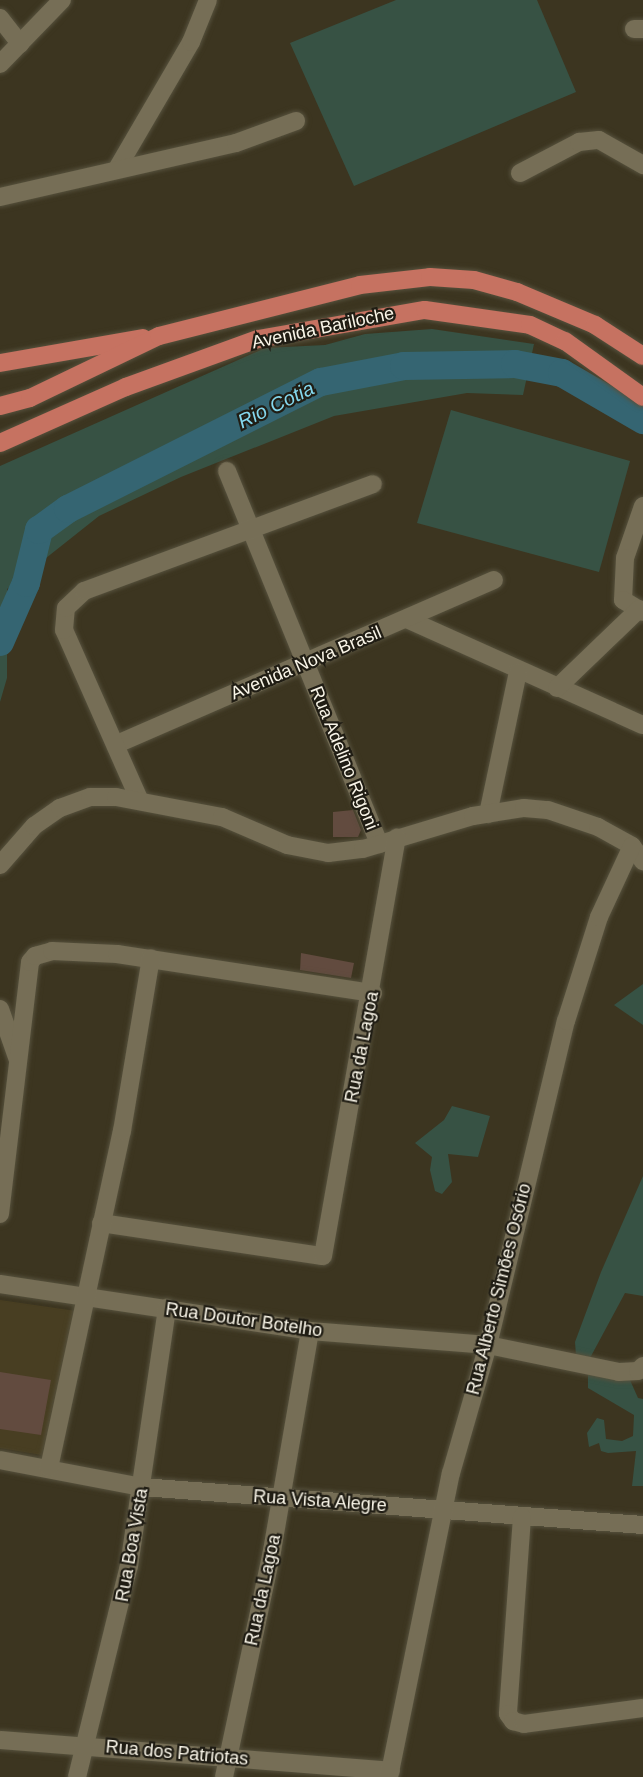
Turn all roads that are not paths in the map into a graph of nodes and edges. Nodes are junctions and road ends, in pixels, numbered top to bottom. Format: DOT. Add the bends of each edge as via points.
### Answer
graph roads {
  1 [pos="62,0"];
  2 [pos="208,0"];
  3 [pos="0,18"];
  4 [pos="20,44"];
  5 [pos="0,64"];
  6 [pos="296,121"];
  7 [pos="643,165"];
  8 [pos="118,167"];
  9 [pos="520,173"];
  10 [pos="0,197"];
  11 [pos="159,336"];
  12 [pos="643,356"];
  13 [pos="0,363"];
  14 [pos="643,397"];
  15 [pos="0,406"];
  16 [pos="0,443"];
  17 [pos="227,471"];
  18 [pos="373,484"];
  19 [pos="643,506"];
  20 [pos="250,529"];
  21 [pos="494,580"];
  22 [pos="641,611"];
  23 [pos="410,620"];
  24 [pos="304,661"];
  25 [pos="519,672"];
  26 [pos="557,688"];
  27 [pos="643,725"];
  28 [pos="117,744"];
  29 [pos="139,799"];
  30 [pos="488,814"];
  31 [pos="397,837"];
  32 [pos="379,844"];
  33 [pos="638,854"];
  34 [pos="0,865"];
  35 [pos="151,958"];
  36 [pos="372,993"];
  37 [pos="0,1009"];
  38 [pos="20,1064"];
  39 [pos="0,1214"];
  40 [pos="101,1223"];
  41 [pos="0,1284"];
  42 [pos="84,1297"];
  43 [pos="166,1308"];
  44 [pos="310,1331"];
  45 [pos="488,1345"];
  46 [pos="643,1366"];
  47 [pos="0,1460"];
  48 [pos="49,1468"];
  49 [pos="142,1487"];
  50 [pos="279,1499"];
  51 [pos="444,1510"];
  52 [pos="522,1517"];
  53 [pos="643,1525"];
  54 [pos="643,1708"];
  55 [pos="0,1740"];
  56 [pos="83,1745"];
  57 [pos="227,1758"];
  58 [pos="390,1774"];
  59 [pos="76,1777"];
  60 [pos="224,1777"];
  1 -- 4 [label="street"];
  2 -- 8 [label="street" via="191,42"];
  3 -- 4 [label="street"];
  4 -- 5 [label="street"];
  6 -- 8 [label="street" via="236,143"];
  7 -- 9 [label="street" via="599,140 579,142"];
  8 -- 10 [label="street"];
  11 -- 12 [label="main road, Avenida Bariloche" via="360,285 430,277 474,279 518,292 596,325"];
  11 -- 13 [label="main road"];
  11 -- 15 [label="main road, Avenida Bariloche" via="30,398"];
  14 -- 16 [label="main road, Avenida Bariloche" via="565,341 530,325 425,310 366,316 258,339 126,387"];
  17 -- 20 [label="street, Rua Adelino Rigoni"];
  18 -- 20 [label="street"];
  19 -- 22 [label="street" via="626,558 623,600"];
  20 -- 24 [label="street, Rua Adelino Rigoni"];
  20 -- 28 [label="street" via="84,591 66,609 64,630"];
  21 -- 23 [label="street, Avenida Nova Brasil"];
  22 -- 26 [label="street"];
  23 -- 24 [label="street, Avenida Nova Brasil"];
  23 -- 25 [label="street"];
  24 -- 28 [label="street, Avenida Nova Brasil"];
  24 -- 32 [label="street, Rua Adelino Rigoni"];
  25 -- 26 [label="street"];
  25 -- 30 [label="street"];
  26 -- 27 [label="street"];
  28 -- 29 [label="street"];
  29 -- 32 [label="street" via="222,816 306,849 328,853"];
  29 -- 34 [label="street" via="90,797 60,808 34,826"];
  30 -- 31 [label="street"];
  30 -- 33 [label="street" via="524,808 548,810 598,827"];
  31 -- 32 [label="street"];
  31 -- 36 [label="street, Rua da Lagoa"];
  33 -- 45 [label="street, Rua Alberto Simões Osório" via="598,917 571,1000"];
  35 -- 36 [label="street"];
  35 -- 38 [label="street" via="52,951 30,962"];
  35 -- 40 [label="street"];
  36 -- 40 [label="street, Rua da Lagoa" via="323,1256"];
  37 -- 38 [label="street"];
  38 -- 39 [label="street"];
  40 -- 42 [label="street"];
  41 -- 42 [label="street, Rua Doutor Botelho"];
  42 -- 43 [label="street, Rua Doutor Botelho"];
  42 -- 48 [label="street"];
  43 -- 44 [label="street, Rua Doutor Botelho"];
  43 -- 49 [label="street, Rua Boa Vista"];
  44 -- 45 [label="street, Rua Doutor Botelho"];
  44 -- 50 [label="street, Rua da Lagoa"];
  45 -- 46 [label="street, Rua Doutor Botelho" via="619,1372 638,1371"];
  45 -- 51 [label="street, Rua Alberto Simões Osório" via="460,1431"];
  47 -- 48 [label="street, Rua Vista Alegre"];
  48 -- 49 [label="street, Rua Vista Alegre"];
  49 -- 50 [label="street, Rua Vista Alegre"];
  49 -- 56 [label="street, Rua Boa Vista" via="114,1640"];
  50 -- 51 [label="street, Rua Vista Alegre"];
  50 -- 57 [label="street, Rua da Lagoa"];
  51 -- 52 [label="street, Rua Vista Alegre"];
  51 -- 58 [label="street, Rua Alberto Simões Osório"];
  52 -- 53 [label="street, Rua Vista Alegre"];
  52 -- 54 [label="street" via="507,1707 513,1721 524,1724"];
  55 -- 56 [label="street, Rua dos Patriotas"];
  56 -- 57 [label="street, Rua dos Patriotas"];
  56 -- 59 [label="street, Rua Boa Vista"];
  57 -- 58 [label="street, Rua dos Patriotas"];
  57 -- 60 [label="street, Rua da Lagoa"];
}
